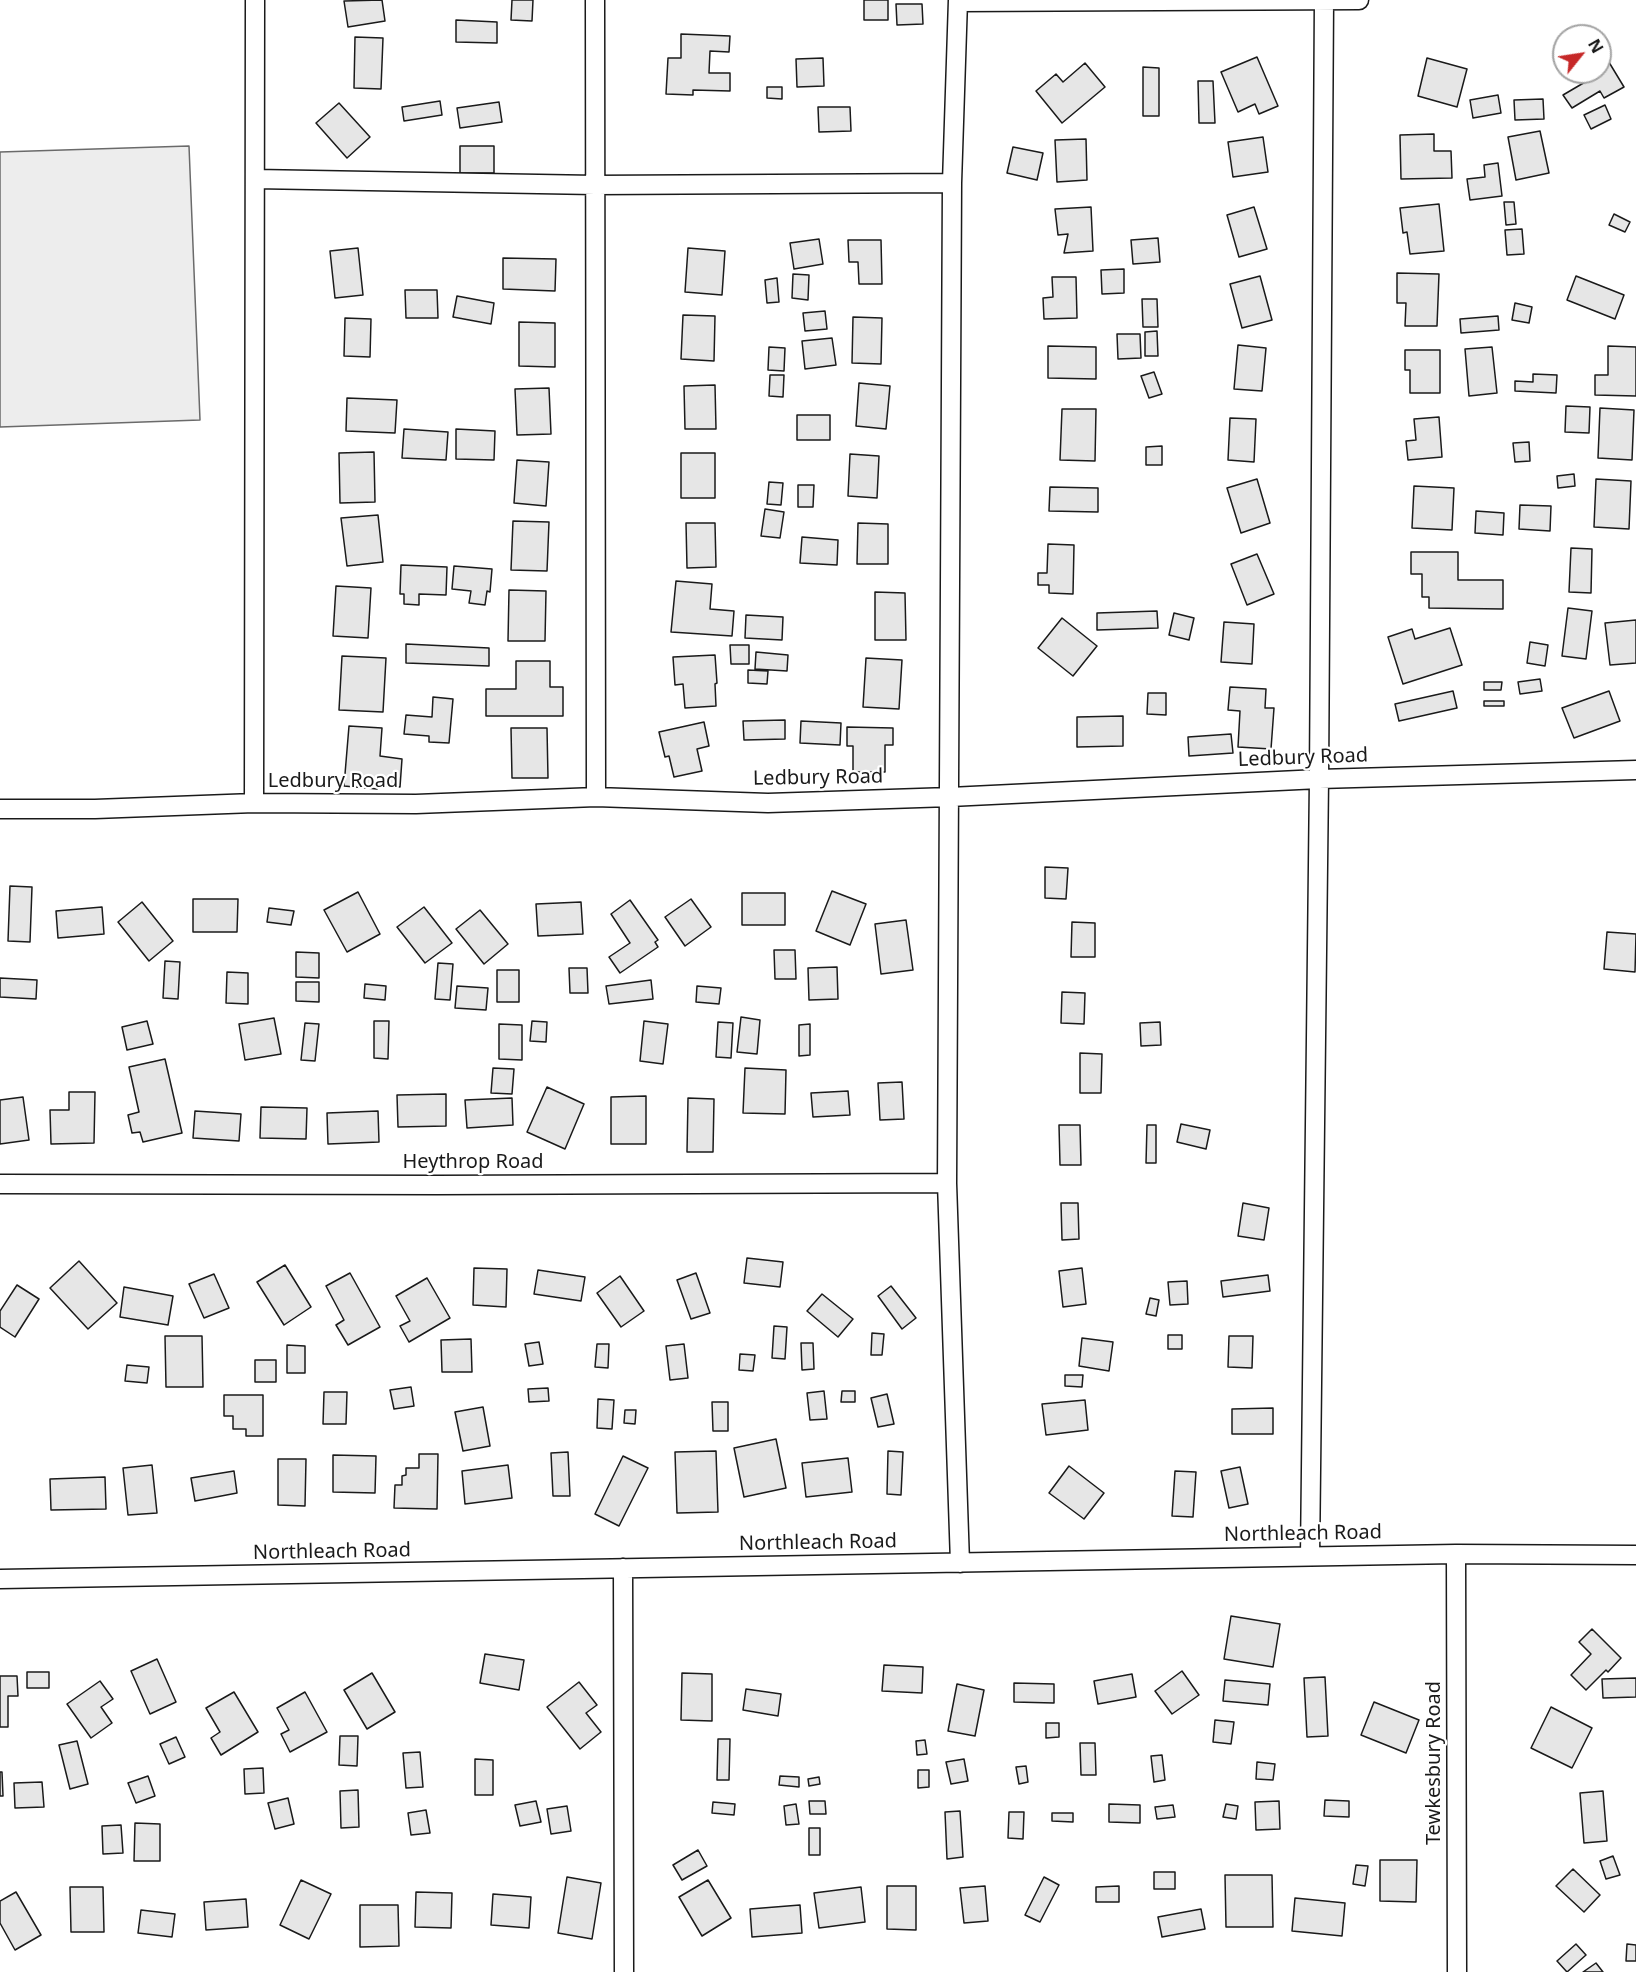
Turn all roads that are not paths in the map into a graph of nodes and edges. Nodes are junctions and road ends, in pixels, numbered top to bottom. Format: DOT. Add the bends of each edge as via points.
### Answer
graph roads {
  1 [pos="255,0"];
  2 [pos="595,0"];
  3 [pos="1324,0"];
  4 [pos="1359,0"];
  5 [pos="958,1"];
  6 [pos="255,179"];
  7 [pos="952,183"];
  8 [pos="595,185"];
  9 [pos="1636,770"];
  10 [pos="1319,779"];
  11 [pos="596,797"];
  12 [pos="950,797"];
  13 [pos="254,803"];
  14 [pos="0,809"];
  15 [pos="947,1183"];
  16 [pos="0,1184"];
  17 [pos="1456,1554"];
  18 [pos="1636,1555"];
  19 [pos="1310,1556"];
  20 [pos="960,1563"];
  21 [pos="623,1568"];
  22 [pos="0,1579"];
  23 [pos="624,1972"];
  24 [pos="1457,1972"];
  1 -- 6 [label="street"];
  2 -- 8 [label="street"];
  3 -- 4 [label="street"];
  3 -- 5 [label="street"];
  3 -- 10 [label="street"];
  5 -- 7 [label="street"];
  6 -- 8 [label="street"];
  6 -- 13 [label="street"];
  7 -- 8 [label="street"];
  7 -- 12 [label="street"];
  8 -- 11 [label="street"];
  9 -- 10 [label="street, Ledbury Road"];
  10 -- 12 [label="street, Ledbury Road"];
  10 -- 19 [label="street"];
  11 -- 12 [label="street, Ledbury Road" via="768,803"];
  11 -- 13 [label="street, Ledbury Road" via="416,804"];
  12 -- 15 [label="street"];
  13 -- 14 [label="street, Ledbury Road"];
  15 -- 16 [label="street, Heythrop Road"];
  15 -- 20 [label="street"];
  17 -- 18 [label="street, Northleach Road"];
  17 -- 19 [label="street, Northleach Road"];
  17 -- 24 [label="street, Tewkesbury Road"];
  19 -- 20 [label="street, Northleach Road"];
  20 -- 21 [label="street, Northleach Road"];
  21 -- 22 [label="street, Northleach Road"];
  21 -- 23 [label="street"];
}
